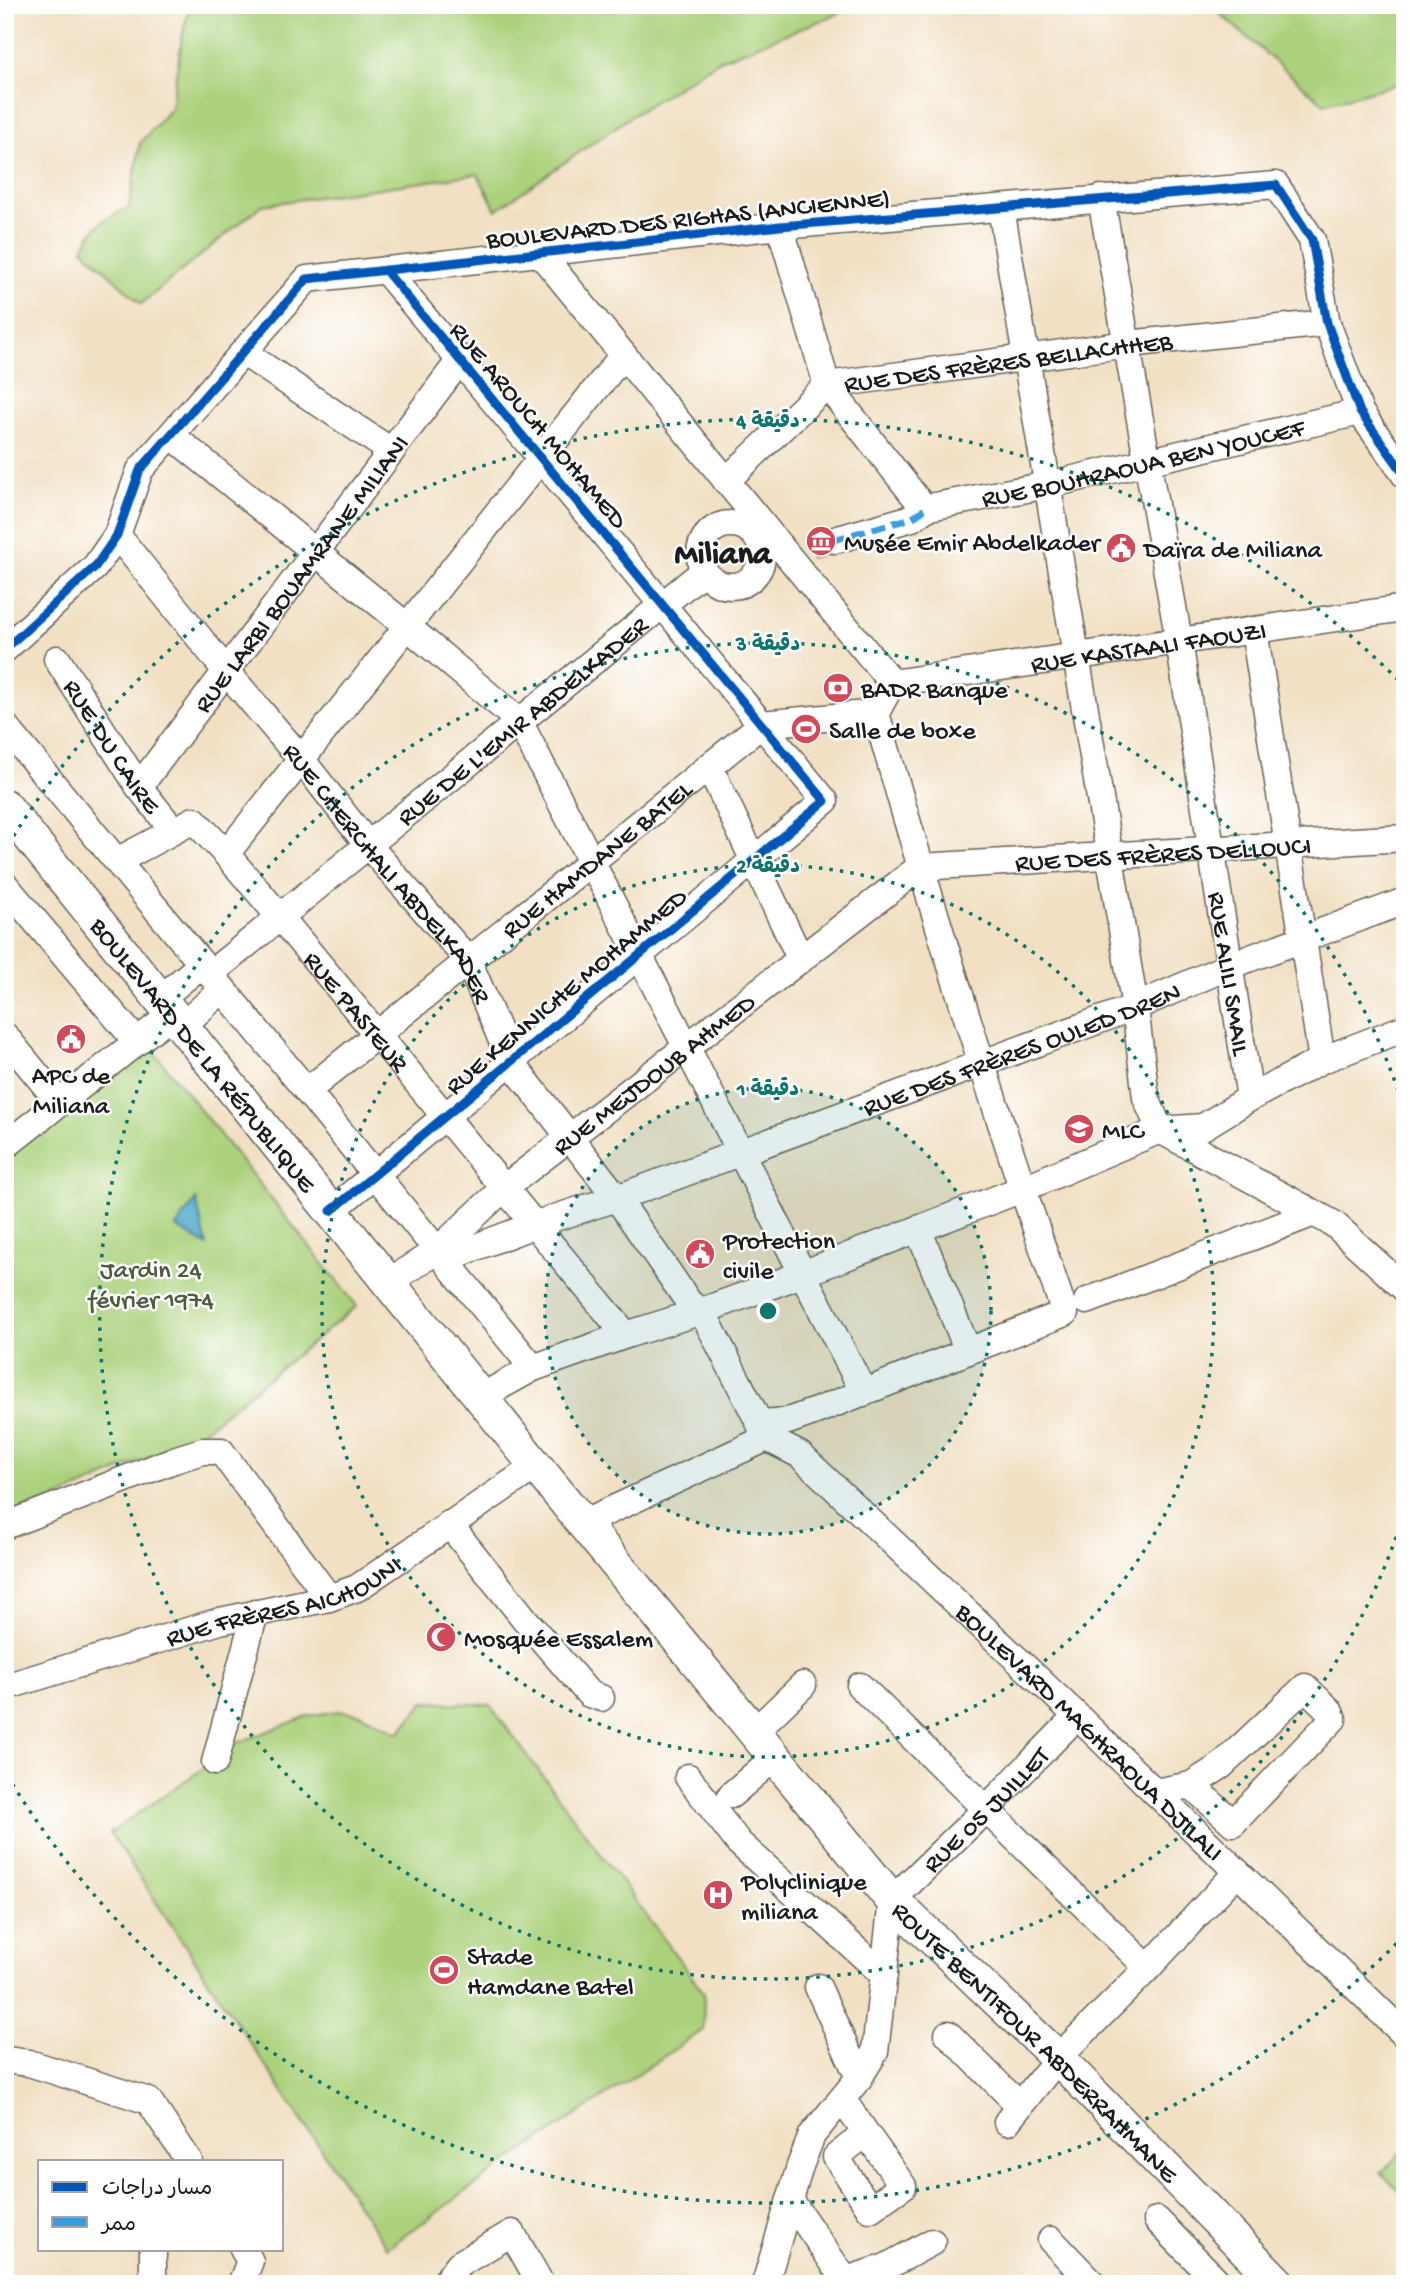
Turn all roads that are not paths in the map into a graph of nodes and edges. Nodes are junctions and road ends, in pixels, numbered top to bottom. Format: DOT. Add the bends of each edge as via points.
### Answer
graph roads {
  1 [pos="1101,198"];
  2 [pos="1003,220"];
  3 [pos="780,226"];
  4 [pos="540,253"];
  5 [pos="385,270"];
  6 [pos="1327,323"];
  7 [pos="1128,344"];
  8 [pos="244,353"];
  9 [pos="623,355"];
  10 [pos="1027,358"];
  11 [pos="460,360"];
  12 [pos="827,385"];
  13 [pos="1360,412"];
  14 [pos="171,435"];
  15 [pos="391,451"];
  16 [pos="541,458"];
  17 [pos="1149,460"];
  18 [pos="1405,475"];
  19 [pos="726,481"];
  20 [pos="1048,485"];
  21 [pos="926,507"];
  22 [pos="759,530"];
  23 [pos="117,535"];
  24 [pos="835,540"];
  25 [pos="316,552"];
  26 [pos="704,572"];
  27 [pos="662,604"];
  28 [pos="1405,608"];
  29 [pos="408,627"];
  30 [pos="1254,631"];
  31 [pos="1179,641"];
  32 [pos="5,649"];
  33 [pos="1075,657"];
  34 [pos="57,659"];
  35 [pos="226,671"];
  36 [pos="892,684"];
  37 [pos="876,713"];
  38 [pos="519,721"];
  39 [pos="762,724"];
  40 [pos="5,726"];
  41 [pos="302,759"];
  42 [pos="709,766"];
  43 [pos="139,787"];
  44 [pos="825,801"];
  45 [pos="5,806"];
  46 [pos="173,830"];
  47 [pos="1405,838"];
  48 [pos="368,845"];
  49 [pos="1287,845"];
  50 [pos="1212,850"];
  51 [pos="226,853"];
  52 [pos="1110,856"];
  53 [pos="754,860"];
  54 [pos="117,861"];
  55 [pos="590,862"];
  56 [pos="920,867"];
  57 [pos="7,891"];
  58 [pos="1405,901"];
  59 [pos="280,917"];
  60 [pos="1303,939"];
  61 [pos="638,956"];
  62 [pos="468,960"];
  63 [pos="801,960"];
  64 [pos="1229,966"];
  65 [pos="212,976"];
  66 [pos="1135,1007"];
  67 [pos="171,1013"];
  68 [pos="1405,1028"];
  69 [pos="376,1035"];
  70 [pos="5,1036"];
  71 [pos="137,1042"];
  72 [pos="688,1047"];
  73 [pos="1322,1060"];
  74 [pos="511,1062"];
  75 [pos="983,1063"];
  76 [pos="307,1091"];
  77 [pos="1250,1098"];
  78 [pos="60,1103"];
  79 [pos="445,1117"];
  80 [pos="1160,1130"];
  81 [pos="569,1138"];
  82 [pos="5,1146"];
  83 [pos="741,1152"];
  84 [pos="375,1175"];
  85 [pos="504,1188"];
  86 [pos="1022,1189"];
  87 [pos="617,1198"];
  88 [pos="331,1212"];
  89 [pos="1314,1213"];
  90 [pos="536,1224"];
  91 [pos="918,1229"];
  92 [pos="437,1251"];
  93 [pos="802,1274"];
  94 [pos="388,1282"];
  95 [pos="1405,1289"];
  96 [pos="1076,1307"];
  97 [pos="702,1311"];
  98 [pos="626,1335"];
  99 [pos="968,1351"];
  100 [pos="533,1368"];
  101 [pos="864,1393"];
  102 [pos="481,1398"];
  103 [pos="816,1411"];
  104 [pos="764,1430"];
  105 [pos="800,1455"];
  106 [pos="536,1466"];
  107 [pos="583,1522"];
  108 [pos="449,1524"];
  109 [pos="5,1525"];
  110 [pos="329,1598"];
  111 [pos="255,1613"];
  112 [pos="803,1685"];
  113 [pos="860,1686"];
  114 [pos="5,1687"];
  115 [pos="601,1699"];
  116 [pos="1077,1716"];
  117 [pos="754,1732"];
  118 [pos="775,1758"];
  119 [pos="215,1762"];
  120 [pos="688,1777"];
  121 [pos="1191,1784"];
  122 [pos="1155,1792"];
  123 [pos="731,1795"];
  124 [pos="986,1810"];
  125 [pos="1237,1872"];
  126 [pos="892,1900"];
  127 [pos="1148,1968"];
  128 [pos="884,1975"];
  129 [pos="818,1987"];
  130 [pos="948,2034"];
  131 [pos="1405,2035"];
  132 [pos="1058,2058"];
  133 [pos="5,2060"];
  134 [pos="859,2078"];
  135 [pos="842,2099"];
  136 [pos="866,2133"];
  137 [pos="188,2160"];
  138 [pos="790,2200"];
  139 [pos="1157,2220"];
  140 [pos="1051,2241"];
  141 [pos="932,2242"];
  142 [pos="153,2250"];
  143 [pos="244,2250"];
  144 [pos="150,2284"];
  145 [pos="241,2284"];
  146 [pos="444,2284"];
  147 [pos="541,2284"];
  148 [pos="765,2284"];
  149 [pos="849,2284"];
  150 [pos="1093,2284"];
  151 [pos="1220,2284"];
  152 [pos="1279,2284"];
  1 -- 3 [label="street, BOULEVARD DES RIGHAS (ANCIENNE)"];
  1 -- 6 [label="street, BOULEVARD DES RIGHAS (ANCIENNE)" via="1276,185 1312,240"];
  1 -- 7 [label="street, RUE ALILI SMAIL"];
  2 -- 10 [label="street"];
  3 -- 4 [label="street, BOULEVARD DES RIGHAS (ANCIENNE)"];
  3 -- 12 [label="street"];
  4 -- 5 [label="street, BOULEVARD DES RIGHAS (ANCIENNE)"];
  4 -- 9 [label="street"];
  5 -- 8 [label="street, BOULEVARD DES RIGHAS (ANCIENNE)" via="307,279"];
  5 -- 11 [label="street, RUE AROUCH MOHAMED"];
  6 -- 7 [label="street, RUE DES FRÈRES BELLACHHEB"];
  6 -- 13 [label="street, BOULEVARD DES RIGHAS (ANCIENNE)"];
  7 -- 10 [label="street, RUE DES FRÈRES BELLACHHEB"];
  7 -- 17 [label="street, RUE ALILI SMAIL"];
  8 -- 14 [label="street, BOULEVARD DES RIGHAS (ANCIENNE)"];
  8 -- 15 [label="street"];
  9 -- 16 [label="street"];
  9 -- 19 [label="street"];
  10 -- 12 [label="street, RUE DES FRÈRES BELLACHHEB"];
  10 -- 20 [label="street"];
  11 -- 15 [label="street, RUE LARBI BOUAMRANE MILIANI"];
  11 -- 16 [label="street, RUE AROUCH MOHAMED"];
  12 -- 19 [label="street, RUE DES FRÈRES BELLACHHEB"];
  12 -- 21 [label="street"];
  13 -- 17 [label="street, RUE BOUHRAOUA BEN YOUCEF"];
  13 -- 18 [label="street, BOULEVARD DES RIGHAS (ANCIENNE)"];
  14 -- 23 [label="street, BOULEVARD DES RIGHAS (ANCIENNE)" via="140,470"];
  14 -- 25 [label="street"];
  15 -- 25 [label="street, RUE LARBI BOUAMRANE MILIANI"];
  16 -- 27 [label="street, RUE AROUCH MOHAMED"];
  16 -- 29 [label="street"];
  17 -- 20 [label="street, RUE BOUHRAOUA BEN YOUCEF"];
  17 -- 31 [label="street, RUE ALILI SMAIL"];
  19 -- 22 [label="street"];
  20 -- 21 [label="street, RUE BOUHRAOUA BEN YOUCEF"];
  20 -- 33 [label="street"];
  21 -- 24 [label="street, RUE BOUHRAOUA BEN YOUCEF" via="912,518"];
  22 -- 26 [label="street" via="734,523 712,530 700,549"];
  22 -- 26 [label="street" via="762,563 750,581 741,586 720,585"];
  22 -- 36 [label="street"];
  23 -- 32 [label="street, BOULEVARD DES RIGHAS (ANCIENNE)" via="95,567"];
  23 -- 35 [label="street, RUE CHERCHALI ABDELKADER"];
  25 -- 29 [label="street"];
  25 -- 35 [label="street, RUE LARBI BOUAMRANE MILIANI"];
  26 -- 27 [label="street, RUE DE L'EMIR ABDELKADER"];
  27 -- 38 [label="street, RUE DE L'EMIR ABDELKADER"];
  27 -- 39 [label="street, RUE AROUCH MOHAMED"];
  28 -- 30 [label="street, RUE KASTAALI FAOUZI"];
  29 -- 38 [label="street"];
  29 -- 41 [label="street"];
  30 -- 31 [label="street, RUE KASTAALI FAOUZI"];
  30 -- 49 [label="street"];
  31 -- 33 [label="street, RUE KASTAALI FAOUZI"];
  31 -- 50 [label="street, RUE ALILI SMAIL"];
  33 -- 36 [label="street, RUE KASTAALI FAOUZI"];
  33 -- 52 [label="street"];
  34 -- 43 [label="street, RUE DU CAIRE"];
  35 -- 41 [label="street, RUE CHERCHALI ABDELKADER"];
  35 -- 43 [label="street, RUE LARBI BOUAMRANE MILIANI"];
  36 -- 37 [label="street"];
  37 -- 39 [label="street"];
  37 -- 56 [label="street"];
  38 -- 48 [label="street, RUE DE L'EMIR ABDELKADER"];
  38 -- 55 [label="street"];
  39 -- 42 [label="street, RUE HAMDANE BATEL"];
  39 -- 44 [label="street, RUE AROUCH MOHAMED"];
  40 -- 54 [label="street"];
  41 -- 48 [label="street, RUE CHERCHALI ABDELKADER"];
  41 -- 51 [label="street"];
  42 -- 53 [label="street"];
  42 -- 55 [label="street, RUE HAMDANE BATEL"];
  43 -- 46 [label="street, RUE DU CAIRE"];
  44 -- 53 [label="street, RUE KENNICHE MOHAMMED"];
  45 -- 67 [label="main road, BOULEVARD DE LA RÉPUBLIQUE"];
  46 -- 51 [label="street, RUE PASTEUR" via="194,820"];
  46 -- 54 [label="street, RUE PASTEUR"];
  47 -- 49 [label="street, RUE DES FRÈRES DELLOUCI"];
  48 -- 59 [label="street, RUE DE L'EMIR ABDELKADER"];
  48 -- 62 [label="street, RUE CHERCHALI ABDELKADER"];
  49 -- 50 [label="street, RUE DES FRÈRES DELLOUCI"];
  49 -- 60 [label="street"];
  50 -- 52 [label="street, RUE DES FRÈRES DELLOUCI"];
  50 -- 64 [label="street, RUE ALILI SMAIL"];
  51 -- 59 [label="street, RUE PASTEUR"];
  52 -- 56 [label="street, RUE DES FRÈRES DELLOUCI"];
  52 -- 66 [label="street"];
  53 -- 61 [label="street, RUE KENNICHE MOHAMMED"];
  53 -- 63 [label="street"];
  54 -- 65 [label="street"];
  55 -- 61 [label="street"];
  55 -- 62 [label="street, RUE HAMDANE BATEL"];
  56 -- 63 [label="street, RUE MEJDOUB AHMED"];
  56 -- 75 [label="street"];
  57 -- 71 [label="street"];
  58 -- 60 [label="street, RUE DES FRÈRES OULED DREN"];
  59 -- 65 [label="street, RUE DE L'EMIR ABDELKADER"];
  59 -- 69 [label="street, RUE PASTEUR"];
  60 -- 64 [label="street, RUE DES FRÈRES OULED DREN"];
  60 -- 73 [label="street"];
  61 -- 72 [label="street"];
  61 -- 74 [label="street, RUE KENNICHE MOHAMMED"];
  62 -- 69 [label="street, RUE HAMDANE BATEL"];
  62 -- 74 [label="street, RUE CHERCHALI ABDELKADER"];
  63 -- 72 [label="street, RUE MEJDOUB AHMED"];
  64 -- 66 [label="street, RUE DES FRÈRES OULED DREN"];
  64 -- 77 [label="street, RUE ALILI SMAIL"];
  65 -- 67 [label="street, RUE DE L'EMIR ABDELKADER"];
  65 -- 76 [label="street"];
  66 -- 75 [label="street, RUE DES FRÈRES OULED DREN"];
  66 -- 80 [label="street" via="1146,1098"];
  67 -- 71 [label="street, RUE DE L'EMIR ABDELKADER"];
  67 -- 88 [label="main road, BOULEVARD DE LA RÉPUBLIQUE"];
  68 -- 73 [label="street"];
  69 -- 76 [label="street, RUE HAMDANE BATEL"];
  69 -- 79 [label="street, RUE PASTEUR"];
  70 -- 78 [label="street"];
  71 -- 78 [label="street, RUE DE L'EMIR ABDELKADER"];
  72 -- 81 [label="street, RUE MEJDOUB AHMED"];
  72 -- 83 [label="street"];
  73 -- 77 [label="street"];
  74 -- 79 [label="street, RUE KENNICHE MOHAMMED"];
  74 -- 81 [label="street, RUE CHERCHALI ABDELKADER"];
  75 -- 83 [label="street, RUE DES FRÈRES OULED DREN"];
  75 -- 86 [label="street"];
  76 -- 84 [label="street"];
  77 -- 80 [label="street" via="1203,1127"];
  78 -- 82 [label="street, RUE DE L'EMIR ABDELKADER"];
  79 -- 84 [label="street, RUE KENNICHE MOHAMMED"];
  79 -- 85 [label="street, RUE PASTEUR"];
  80 -- 86 [label="street"];
  80 -- 89 [label="street"];
  81 -- 85 [label="street, RUE MEJDOUB AHMED"];
  81 -- 87 [label="street, RUE CHERCHALI ABDELKADER"];
  83 -- 87 [label="street, RUE DES FRÈRES OULED DREN"];
  83 -- 93 [label="street"];
  84 -- 88 [label="street, RUE KENNICHE MOHAMMED"];
  84 -- 92 [label="street"];
  85 -- 90 [label="street, RUE PASTEUR"];
  85 -- 92 [label="street, RUE MEJDOUB AHMED"];
  86 -- 91 [label="street"];
  86 -- 96 [label="street"];
  87 -- 90 [label="street, RUE DES FRÈRES OULED DREN"];
  87 -- 97 [label="street, RUE CHERCHALI ABDELKADER" via="690,1304"];
  88 -- 94 [label="main road, BOULEVARD DE LA RÉPUBLIQUE"];
  89 -- 95 [label="street" via="1334,1224"];
  89 -- 96 [label="street"];
  90 -- 92 [label="street, RUE DES FRÈRES OULED DREN" via="457,1254"];
  90 -- 98 [label="street, RUE PASTEUR"];
  91 -- 93 [label="street"];
  91 -- 99 [label="street"];
  92 -- 94 [label="street, RUE MEJDOUB AHMED"];
  92 -- 100 [label="street"];
  93 -- 97 [label="street"];
  93 -- 101 [label="street"];
  94 -- 102 [label="main road, BOULEVARD DE LA RÉPUBLIQUE"];
  96 -- 99 [label="street"];
  97 -- 98 [label="street"];
  97 -- 104 [label="street, RUE CHERCHALI ABDELKADER"];
  98 -- 100 [label="street"];
  99 -- 101 [label="street"];
  100 -- 102 [label="street"];
  101 -- 103 [label="street"];
  102 -- 106 [label="main road, BOULEVARD DE LA RÉPUBLIQUE"];
  103 -- 104 [label="street"];
  103 -- 105 [label="street"];
  104 -- 105 [label="street, BOULEVARD MAGHRAOUA DJILALI"];
  104 -- 107 [label="street"];
  105 -- 116 [label="street, BOULEVARD MAGHRAOUA DJILALI"];
  106 -- 107 [label="main road, ROUTE BENTIFOUR ABDERRAHMANE"];
  106 -- 108 [label="street, RUE FRÈRES AICHOUNI"];
  107 -- 117 [label="main road, ROUTE BENTIFOUR ABDERRAHMANE"];
  108 -- 110 [label="street, RUE FRÈRES AICHOUNI" via="357,1588"];
  108 -- 115 [label="street" via="589,1694"];
  109 -- 110 [label="street" via="174,1460 202,1451 221,1451"];
  110 -- 111 [label="street, RUE FRÈRES AICHOUNI"];
  111 -- 114 [label="street, RUE FRÈRES AICHOUNI"];
  111 -- 119 [label="street"];
  112 -- 117 [label="street"];
  113 -- 124 [label="street"];
  116 -- 122 [label="street, BOULEVARD MAGHRAOUA DJILALI"];
  116 -- 124 [label="street, RUE 05 JUILLET"];
  117 -- 118 [label="main road, ROUTE BENTIFOUR ABDERRAHMANE"];
  118 -- 123 [label="street"];
  118 -- 126 [label="main road, ROUTE BENTIFOUR ABDERRAHMANE"];
  120 -- 128 [label="street" via="739,1843"];
  121 -- 121 [label="street" via="1221,1766 1305,1687 1329,1710 1333,1719 1233,1823"];
  121 -- 122 [label="street"];
  122 -- 125 [label="street, BOULEVARD MAGHRAOUA DJILALI"];
  124 -- 126 [label="street, RUE 05 JUILLET"];
  124 -- 127 [label="street"];
  125 -- 127 [label="street"];
  125 -- 131 [label="street, BOULEVARD MAGHRAOUA DJILALI"];
  126 -- 128 [label="street"];
  126 -- 132 [label="main road, ROUTE BENTIFOUR ABDERRAHMANE"];
  127 -- 132 [label="street"];
  128 -- 134 [label="street" via="875,2052"];
  129 -- 134 [label="street"];
  130 -- 132 [label="street" via="1013,2114"];
  132 -- 152 [label="main road, ROUTE BENTIFOUR ABDERRAHMANE"];
  133 -- 137 [label="street" via="29,2063 149,2101"];
  134 -- 135 [label="street"];
  135 -- 136 [label="street"];
  135 -- 138 [label="street" via="812,2135"];
  138 -- 148 [label="street"];
  138 -- 149 [label="street"];
  139 -- 151 [label="street"];
  140 -- 150 [label="street"];
  141 -- 149 [label="street" via="886,2267 855,2277"];
  142 -- 144 [label="street"];
  143 -- 145 [label="street" via="250,2261"];
  146 -- 147 [label="street" via="459,2264 512,2233"];
}
